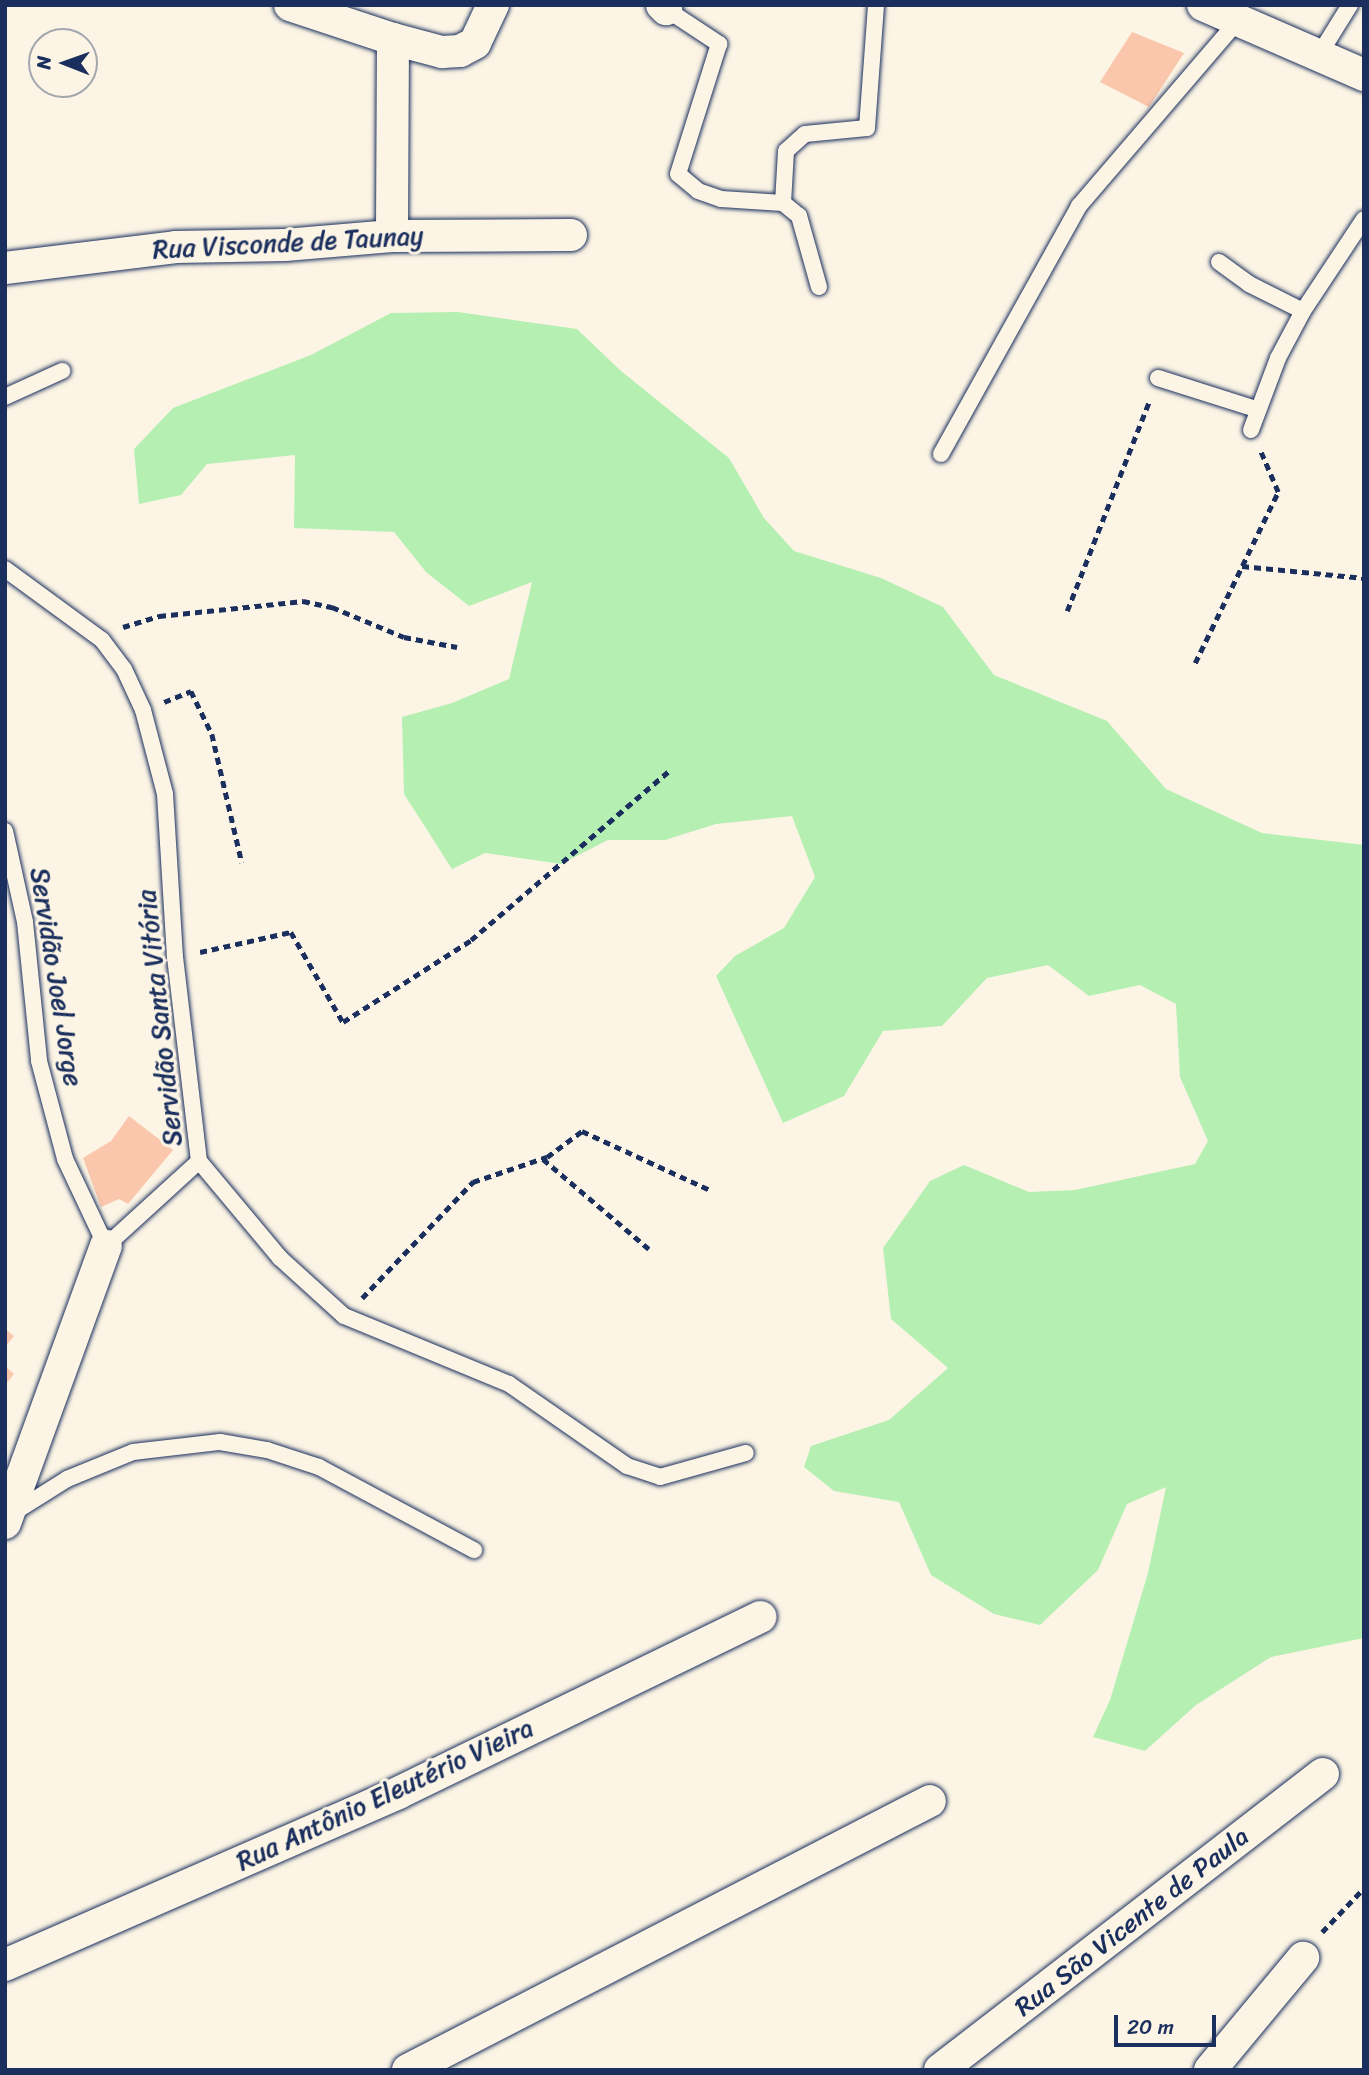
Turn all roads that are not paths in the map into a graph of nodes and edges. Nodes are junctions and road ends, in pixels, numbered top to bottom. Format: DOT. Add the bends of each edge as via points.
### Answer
graph roads {
  1 [pos="290,5"];
  2 [pos="493,5"];
  3 [pos="876,5"];
  4 [pos="1203,5"];
  5 [pos="1350,5"];
  6 [pos="664,7"];
  7 [pos="1236,23"];
  8 [pos="393,39"];
  9 [pos="1319,55"];
  10 [pos="1364,75"];
  11 [pos="783,203"];
  12 [pos="1364,219"];
  13 [pos="571,235"];
  14 [pos="392,236"];
  15 [pos="1219,262"];
  16 [pos="5,268"];
  17 [pos="818,287"];
  18 [pos="1303,311"];
  19 [pos="62,371"];
  20 [pos="1158,378"];
  21 [pos="5,397"];
  22 [pos="1256,409"];
  23 [pos="1251,430"];
  24 [pos="942,454"];
  25 [pos="5,569"];
  26 [pos="5,831"];
  27 [pos="199,1161"];
  28 [pos="106,1246"];
  29 [pos="746,1453"];
  30 [pos="8,1518"];
  31 [pos="474,1550"];
  32 [pos="761,1617"];
  33 [pos="1323,1774"];
  34 [pos="930,1801"];
  35 [pos="1303,1958"];
  36 [pos="5,1965"];
  37 [pos="408,2070"];
  38 [pos="940,2070"];
  39 [pos="1210,2070"];
  1 -- 8 [label="street"];
  2 -- 8 [label="street" via="475,43 460,51 442,52"];
  3 -- 11 [label="lane" via="867,128 805,134 786,151"];
  4 -- 7 [label="street"];
  5 -- 9 [label="lane"];
  6 -- 11 [label="lane" via="719,44 678,174 698,191 721,199"];
  7 -- 9 [label="street"];
  7 -- 24 [label="lane" via="1079,206"];
  8 -- 14 [label="street"];
  9 -- 10 [label="street"];
  11 -- 17 [label="lane" via="799,216"];
  12 -- 18 [label="lane"];
  13 -- 14 [label="street, Rua Visconde de Taunay"];
  14 -- 16 [label="street, Rua Visconde de Taunay" via="285,245 176,247"];
  15 -- 18 [label="lane" via="1249,284"];
  18 -- 22 [label="lane"];
  19 -- 21 [label="lane"];
  20 -- 22 [label="lane"];
  22 -- 23 [label="lane"];
  25 -- 27 [label="lane, Servidão Santa Vitória" via="102,640 124,669 143,710 166,794 175,957"];
  26 -- 28 [label="lane, Servidão Joel Jorge" via="26,922 39,1061 65,1159"];
  27 -- 28 [label="lane"];
  27 -- 29 [label="lane, Servidão Santa Vitória" via="280,1258 344,1316 509,1384 627,1466 660,1477"];
  28 -- 30 [label="street"];
  30 -- 31 [label="lane" via="67,1479 132,1452 220,1442 267,1450 318,1467"];
  32 -- 36 [label="street, Rua Antônio Eleutério Vieira" via="398,1793"];
  33 -- 38 [label="street, Rua São Vicente de Paula"];
  34 -- 37 [label="street"];
  35 -- 39 [label="street"];
}
